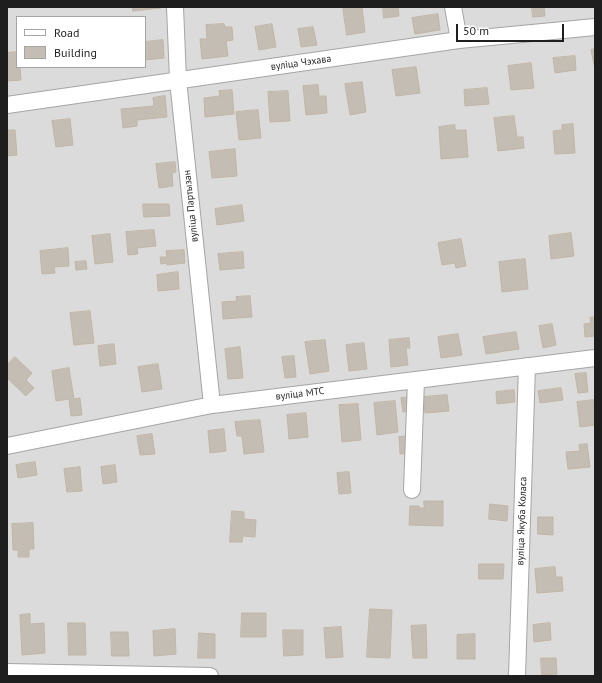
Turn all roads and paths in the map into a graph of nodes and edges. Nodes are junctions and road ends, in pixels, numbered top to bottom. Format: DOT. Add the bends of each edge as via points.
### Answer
graph roads {
  1 [pos="175,7"];
  2 [pos="453,7"];
  3 [pos="595,27"];
  4 [pos="459,40"];
  5 [pos="178,80"];
  6 [pos="7,105"];
  7 [pos="595,358"];
  8 [pos="527,366"];
  9 [pos="416,380"];
  10 [pos="212,405"];
  11 [pos="7,446"];
  12 [pos="412,490"];
  13 [pos="7,672"];
  14 [pos="210,676"];
  15 [pos="517,676"];
  1 -- 5 [label="street, вуліца Партызан"];
  2 -- 4 [label="street"];
  3 -- 4 [label="street, вуліца Чэхава"];
  4 -- 5 [label="street, вуліца Чэхава"];
  5 -- 6 [label="street, вуліца Чэхава"];
  5 -- 10 [label="street, вуліца Партызан"];
  7 -- 8 [label="street, вуліца МТС"];
  8 -- 9 [label="street, вуліца МТС"];
  8 -- 15 [label="street, вуліца Якуба Коласа"];
  9 -- 10 [label="street, вуліца МТС"];
  9 -- 12 [label="street"];
  10 -- 11 [label="street, вуліца МТС"];
  13 -- 14 [label="street"];
}
